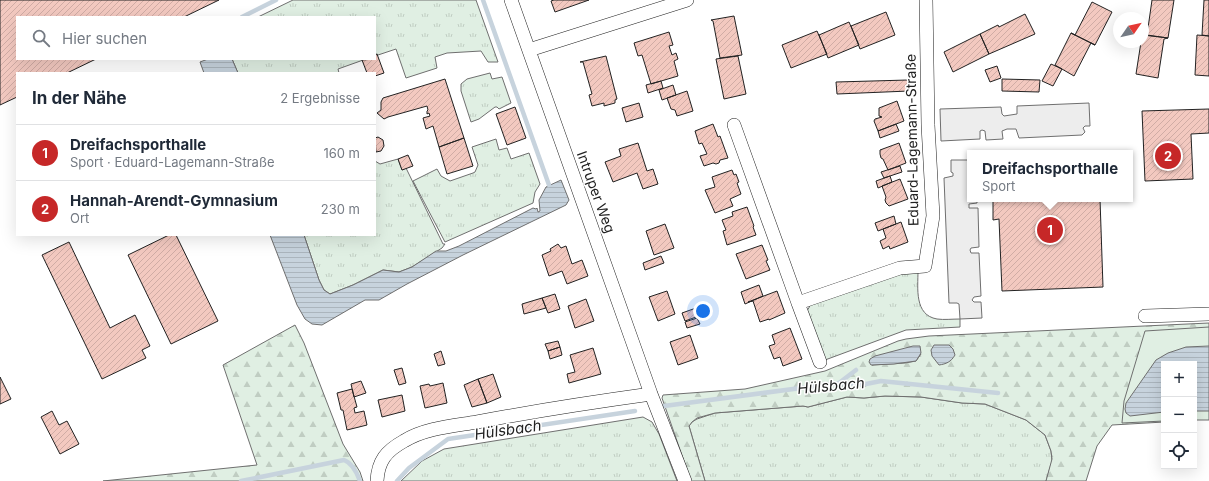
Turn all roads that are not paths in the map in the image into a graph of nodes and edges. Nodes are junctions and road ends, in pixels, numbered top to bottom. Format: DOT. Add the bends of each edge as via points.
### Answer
graph roads {
  1 [pos="511,0"];
  2 [pos="687,0"];
  3 [pos="926,0"];
  4 [pos="529,50"];
  5 [pos="734,125"];
  6 [pos="798,303"];
  7 [pos="1209,314"];
  8 [pos="1145,316"];
  9 [pos="820,362"];
  10 [pos="651,394"];
  11 [pos="377,481"];
  12 [pos="685,481"];
  1 -- 4 [label="street, Intruper Weg"];
  2 -- 4 [label="street"];
  3 -- 6 [label="street, Eduard-Lagemann-Straße" via="928,125 933,216 924,266 900,268"];
  4 -- 10 [label="street, Intruper Weg"];
  5 -- 6 [label="street"];
  6 -- 9 [label="street"];
  7 -- 8 [label="street"];
  10 -- 11 [label="street" via="535,411 424,432 393,447 382,459"];
  10 -- 12 [label="street, Intruper Weg"];
}
